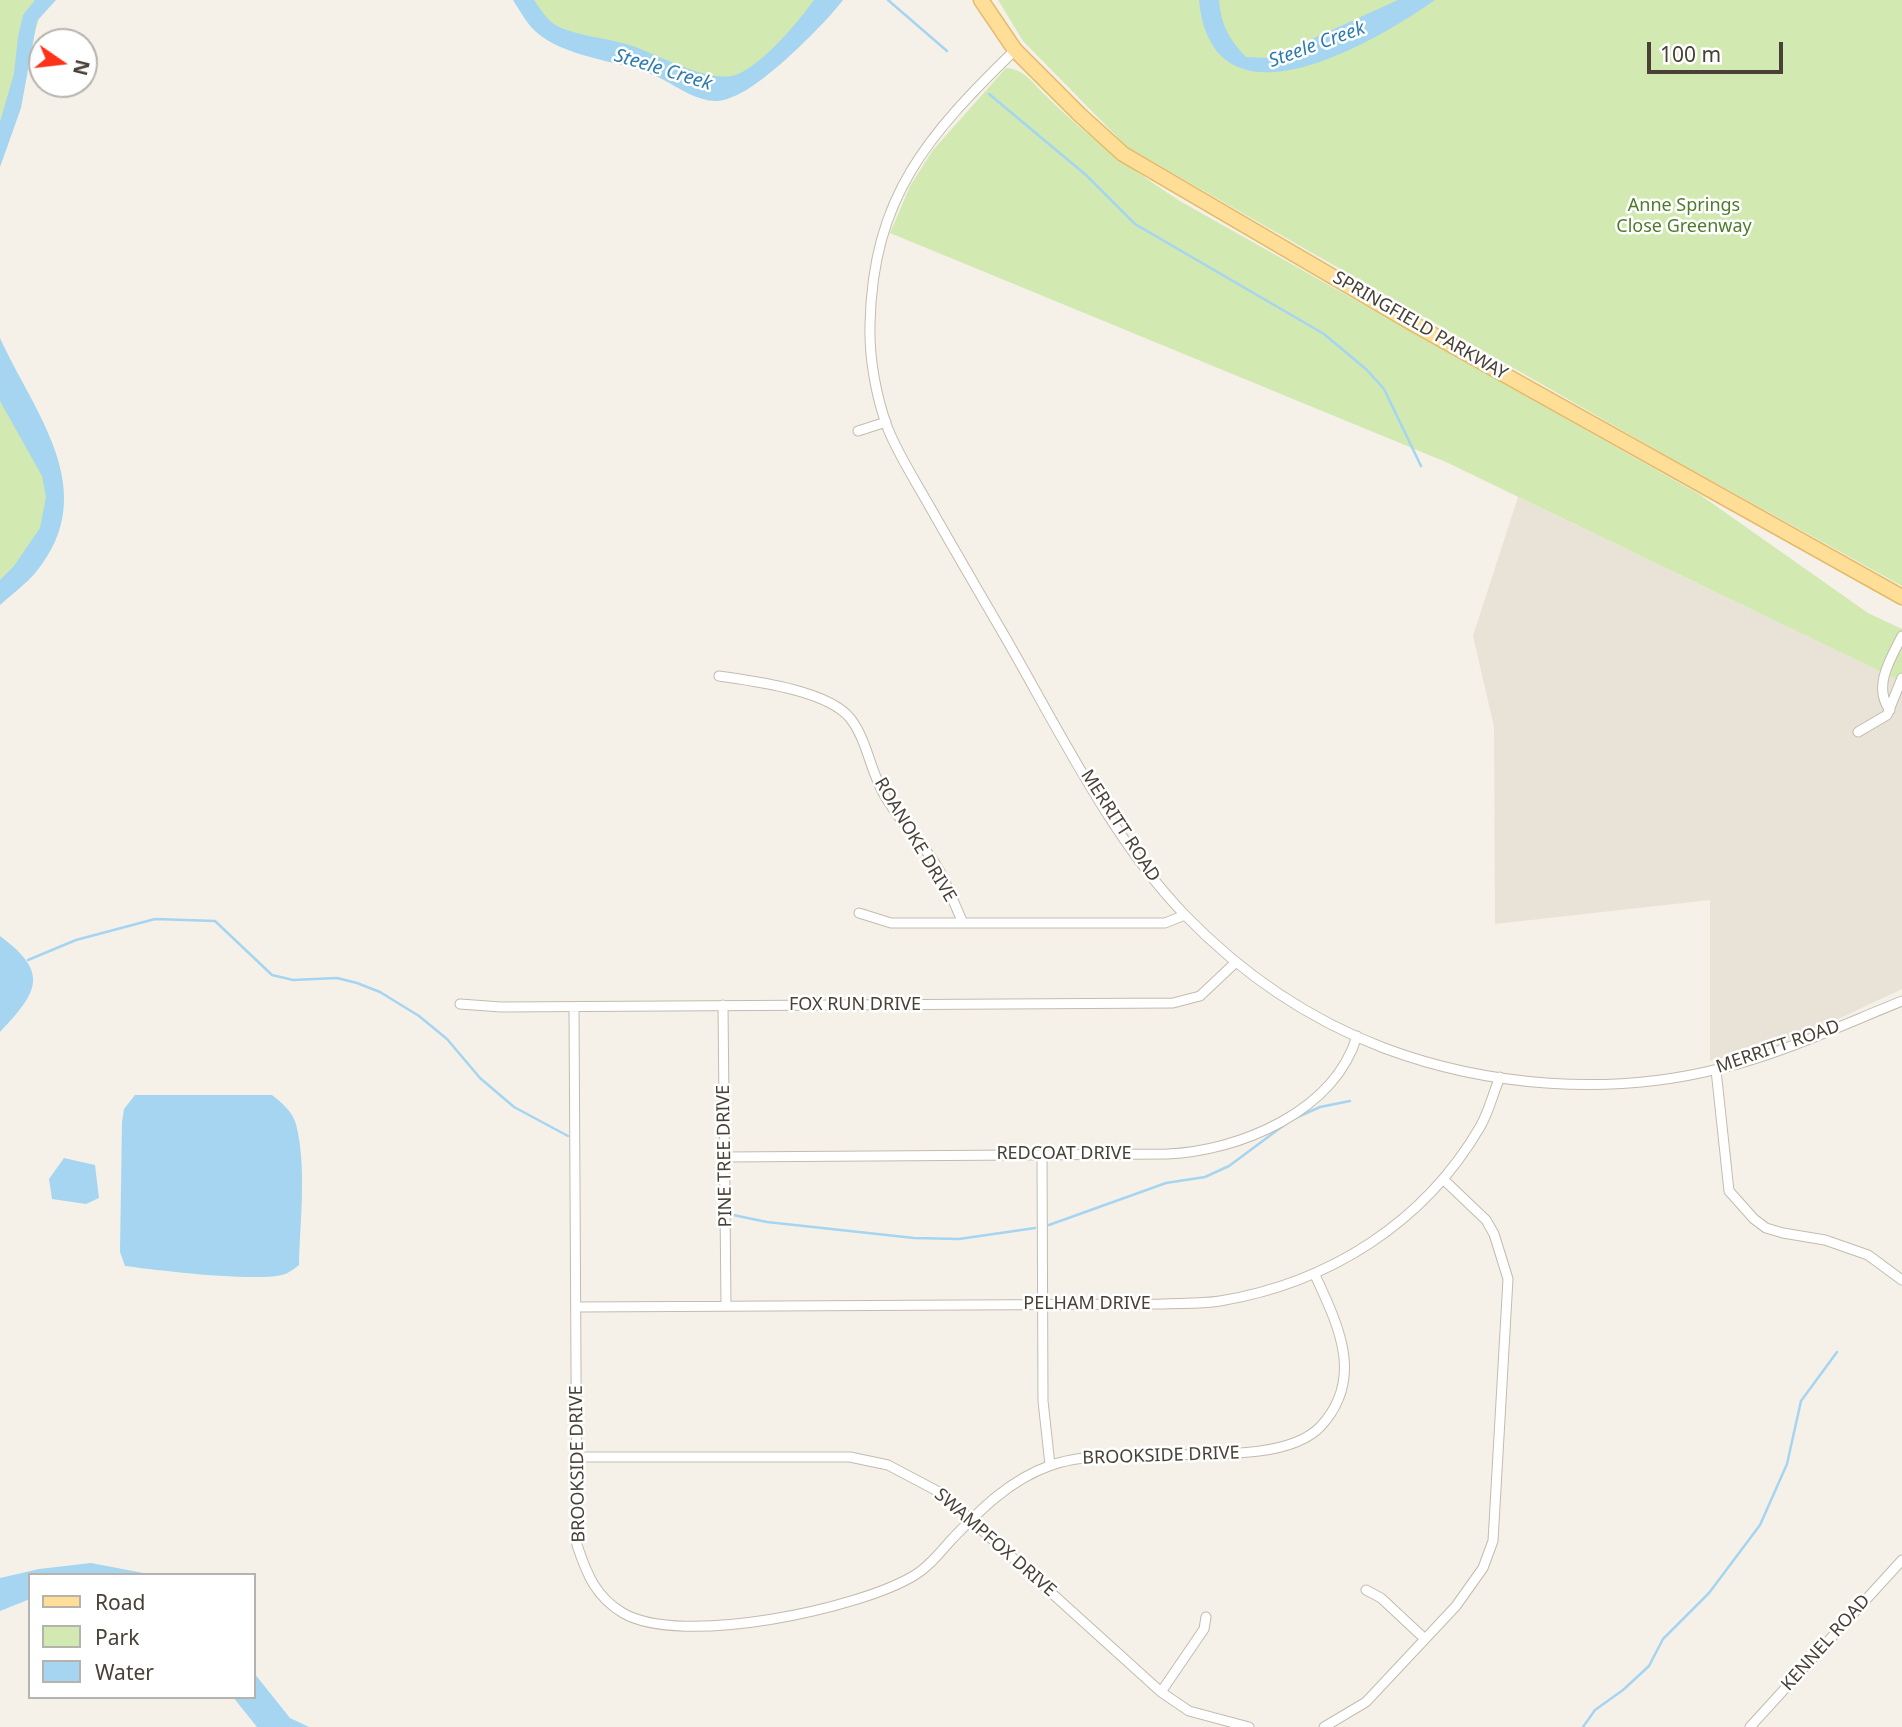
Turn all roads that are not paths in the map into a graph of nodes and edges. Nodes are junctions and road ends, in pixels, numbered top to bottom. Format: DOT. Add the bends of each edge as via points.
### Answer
graph roads {
  1 [pos="981,0"];
  2 [pos="1016,50"];
  3 [pos="886,422"];
  4 [pos="858,431"];
  5 [pos="1902,597"];
  6 [pos="1902,636"];
  7 [pos="719,677"];
  8 [pos="1902,678"];
  9 [pos="1890,710"];
  10 [pos="1858,732"];
  11 [pos="859,913"];
  12 [pos="1185,915"];
  13 [pos="963,923"];
  14 [pos="1235,963"];
  15 [pos="1902,1001"];
  16 [pos="460,1004"];
  17 [pos="723,1005"];
  18 [pos="574,1007"];
  19 [pos="1357,1036"];
  20 [pos="1716,1070"];
  21 [pos="1500,1077"];
  22 [pos="1042,1155"];
  23 [pos="725,1157"];
  24 [pos="1443,1179"];
  25 [pos="1315,1275"];
  26 [pos="1902,1280"];
  27 [pos="1042,1305"];
  28 [pos="726,1306"];
  29 [pos="577,1307"];
  30 [pos="578,1457"];
  31 [pos="1050,1465"];
  32 [pos="972,1519"];
  33 [pos="1902,1560"];
  34 [pos="1366,1590"];
  35 [pos="1206,1617"];
  36 [pos="1424,1639"];
  37 [pos="1161,1692"];
  38 [pos="1249,1727"];
  39 [pos="1324,1727"];
  40 [pos="1750,1727"];
  1 -- 2 [label="main road, SPRINGFIELD PARKWAY"];
  2 -- 3 [label="street, MERRITT ROAD" via="928,142 890,210 875,262 869,329"];
  2 -- 5 [label="main road, SPRINGFIELD PARKWAY" via="1124,154 1175,187"];
  3 -- 4 [label="street"];
  3 -- 12 [label="street, MERRITT ROAD" via="910,472 1108,814 1150,875"];
  6 -- 9 [label="street" via="1883,677 1885,705"];
  7 -- 13 [label="street, ROANOKE DRIVE" via="780,685 835,707 849,718 883,793 927,852"];
  8 -- 9 [label="street"];
  9 -- 10 [label="street" via="1878,723"];
  11 -- 13 [label="street" via="891,923"];
  12 -- 13 [label="street, ROANOKE DRIVE" via="1165,923"];
  12 -- 14 [label="street, MERRITT ROAD"];
  14 -- 17 [label="street, FOX RUN DRIVE" via="1200,996 1173,1003"];
  14 -- 19 [label="street, MERRITT ROAD" via="1311,1015"];
  15 -- 20 [label="street, MERRITT ROAD" via="1756,1059"];
  16 -- 18 [label="street, FOX RUN DRIVE"];
  17 -- 18 [label="street, FOX RUN DRIVE"];
  17 -- 23 [label="street, PINE TREE DRIVE"];
  18 -- 29 [label="street, BROOKSIDE DRIVE"];
  19 -- 21 [label="street, MERRITT ROAD" via="1430,1062"];
  19 -- 22 [label="street, REDCOAT DRIVE" via="1348,1057 1320,1091 1279,1124 1249,1139 1189,1153"];
  20 -- 21 [label="street, MERRITT ROAD" via="1615,1083"];
  20 -- 26 [label="street" via="1729,1191 1754,1219 1783,1233 1848,1246"];
  21 -- 24 [label="street, PELHAM DRIVE" via="1481,1124"];
  22 -- 23 [label="street, REDCOAT DRIVE"];
  22 -- 27 [label="street"];
  23 -- 28 [label="street, PINE TREE DRIVE"];
  24 -- 25 [label="street, PELHAM DRIVE" via="1384,1236"];
  24 -- 36 [label="street" via="1486,1220 1508,1279 1493,1541 1471,1588"];
  25 -- 27 [label="street, PELHAM DRIVE" via="1218,1301"];
  25 -- 31 [label="street, BROOKSIDE DRIVE" via="1338,1329 1346,1363 1340,1399 1320,1428 1306,1439 1276,1451 1107,1455"];
  27 -- 28 [label="street, PELHAM DRIVE"];
  27 -- 31 [label="street" via="1043,1401"];
  28 -- 29 [label="street, PELHAM DRIVE"];
  29 -- 30 [label="street, BROOKSIDE DRIVE"];
  30 -- 32 [label="street, SWAMPFOX DRIVE" via="850,1457 888,1465 922,1480"];
  30 -- 32 [label="street, BROOKSIDE DRIVE" via="577,1545 586,1573 606,1601 651,1624 776,1621 900,1583 926,1567"];
  31 -- 32 [label="street, BROOKSIDE DRIVE" via="1014,1483"];
  32 -- 37 [label="street, SWAMPFOX DRIVE"];
  33 -- 40 [label="street, KENNEL ROAD"];
  34 -- 36 [label="street" via="1381,1598"];
  35 -- 37 [label="street" via="1204,1629"];
  36 -- 39 [label="street" via="1366,1702"];
  37 -- 38 [label="street, SWAMPFOX DRIVE" via="1189,1711"];
}
